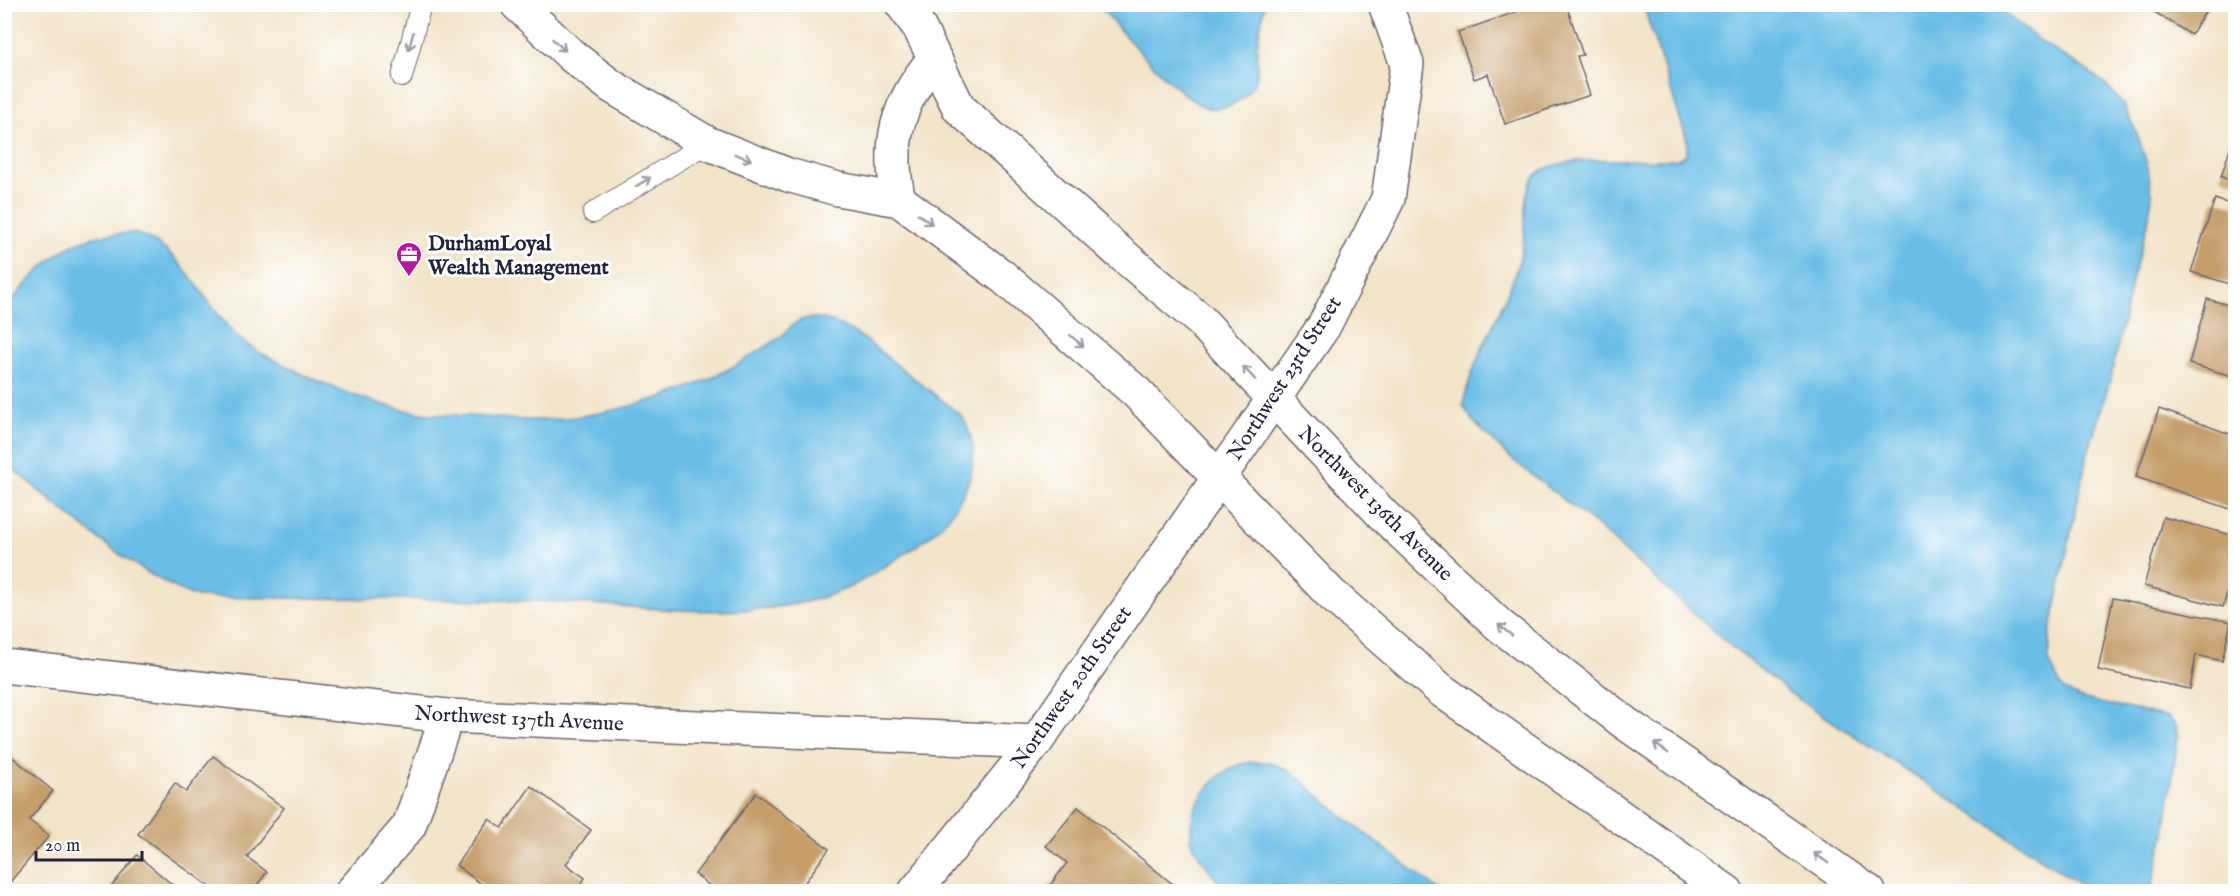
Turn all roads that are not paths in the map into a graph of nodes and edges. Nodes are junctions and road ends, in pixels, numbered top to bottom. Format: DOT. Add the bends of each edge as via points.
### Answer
graph roads {
  1 [pos="421,4"];
  2 [pos="517,4"];
  3 [pos="902,4"];
  4 [pos="1385,4"];
  5 [pos="934,59"];
  6 [pos="402,77"];
  7 [pos="707,143"];
  8 [pos="899,200"];
  9 [pos="593,213"];
  10 [pos="1272,398"];
  11 [pos="1219,477"];
  12 [pos="4,666"];
  13 [pos="447,716"];
  14 [pos="1036,742"];
  15 [pos="352,891"];
  16 [pos="915,891"];
  17 [pos="1727,891"];
  18 [pos="1869,891"];
  1 -- 6 [label="lane, one-way"];
  2 -- 7 [label="street, one-way" via="572,56 611,86"];
  3 -- 5 [label="street, Northwest 136th Avenue" via="919,27"];
  4 -- 10 [label="street, Northwest 23rd Street" via="1407,64 1388,199 1324,326"];
  5 -- 8 [label="street" via="908,94 900,114 893,157"];
  10 -- 5 [label="street, Northwest 136th Avenue, one-way" via="1200,320 959,108"];
  7 -- 8 [label="street, one-way" via="788,175"];
  9 -- 7 [label="lane, one-way"];
  8 -- 11 [label="street, one-way" via="1030,300 1136,392"];
  10 -- 11 [label="street, Northwest 23rd Street"];
  18 -- 10 [label="street, Northwest 136th Avenue, one-way" via="1625,723 1499,625 1384,516"];
  11 -- 14 [label="street, Northwest 20th Street"];
  11 -- 17 [label="street" via="1331,594 1441,690"];
  12 -- 13 [label="street, Northwest 137th Avenue"];
  13 -- 14 [label="street, Northwest 137th Avenue"];
  13 -- 15 [label="street" via="409,826"];
  14 -- 16 [label="street, Northwest 20th Street"];
}
